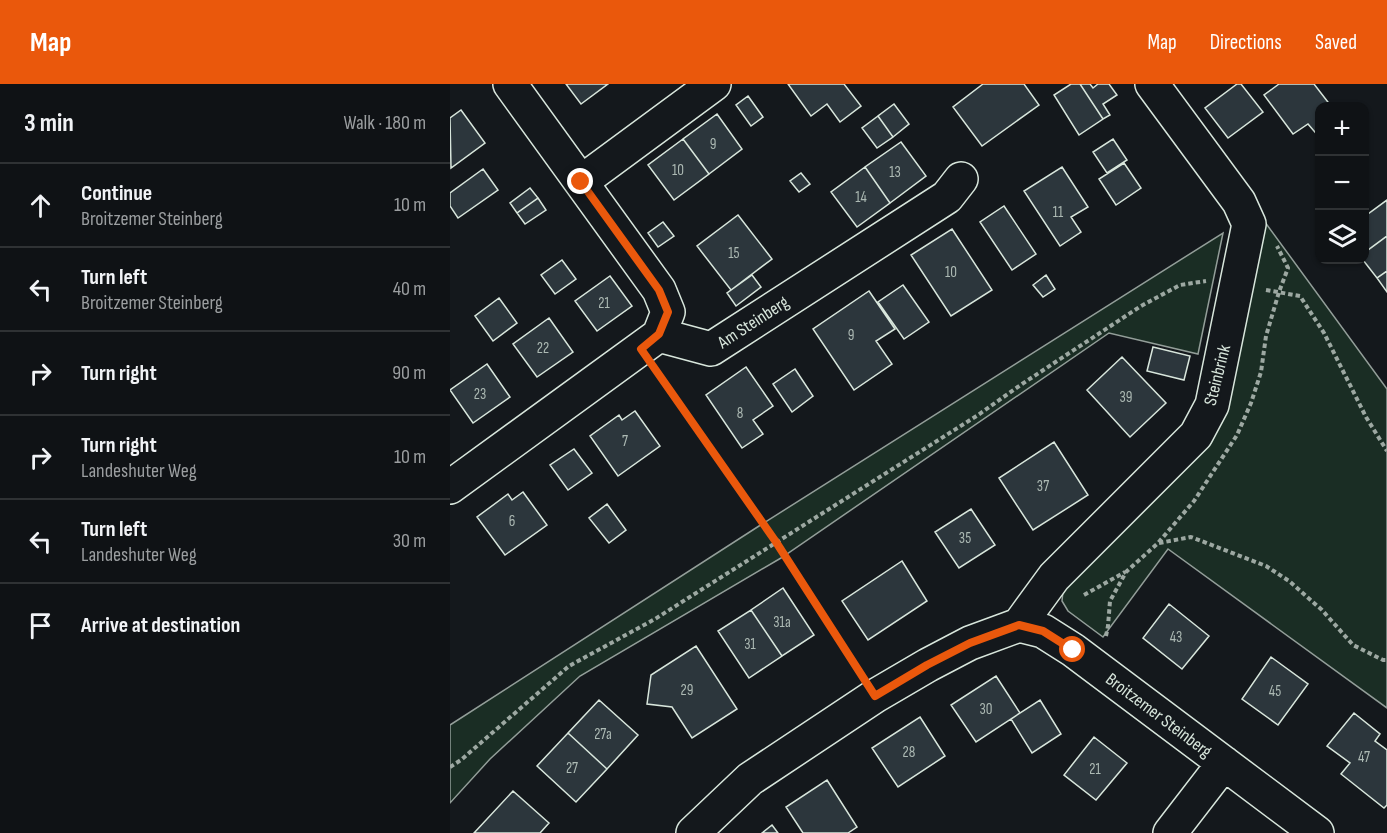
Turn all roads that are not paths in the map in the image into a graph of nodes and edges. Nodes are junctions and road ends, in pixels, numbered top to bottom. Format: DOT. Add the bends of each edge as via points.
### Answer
graph roads {
  1 [pos="510,84"];
  2 [pos="714,84"];
  3 [pos="1152,84"];
  4 [pos="962,179"];
  5 [pos="581,182"];
  6 [pos="650,342"];
  7 [pos="450,487"];
  8 [pos="1019,625"];
  9 [pos="1224,763"];
  10 [pos="693,833"];
  11 [pos="1170,833"];
  12 [pos="1317,833"];
  1 -- 5 [label="street"];
  2 -- 5 [label="street"];
  3 -- 8 [label="street, Steinbrink" via="1239,202 1249,224 1212,405 1197,435 1054,577"];
  4 -- 6 [label="street, Am Steinberg" via="947,197 711,349"];
  5 -- 6 [label="street" via="659,290 668,312"];
  6 -- 7 [label="street"];
  8 -- 9 [label="street, Broitzemer Steinberg" via="1043,631 1073,650"];
  8 -- 10 [label="street" via="970,643 875,696 750,779"];
  9 -- 11 [label="street"];
  9 -- 12 [label="street, Broitzemer Steinberg"];
}
